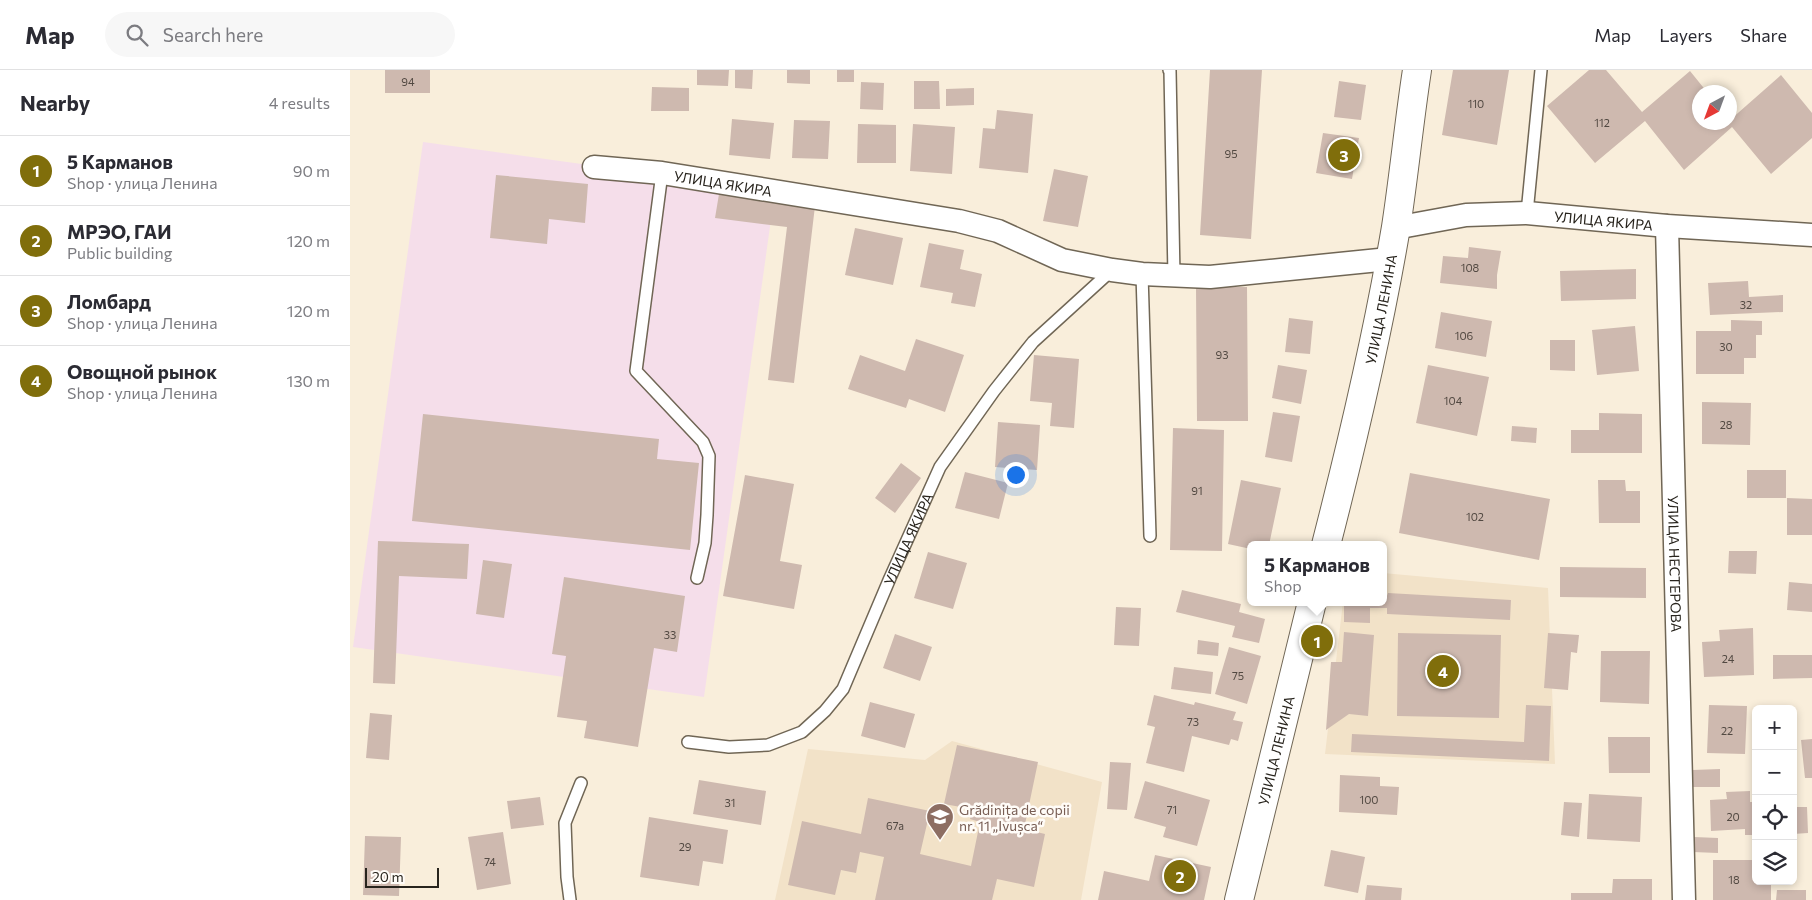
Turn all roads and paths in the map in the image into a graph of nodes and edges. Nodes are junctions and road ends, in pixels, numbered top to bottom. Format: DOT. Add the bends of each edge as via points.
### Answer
graph roads {
  1 [pos="1169,70"];
  2 [pos="1417,70"];
  3 [pos="1541,70"];
  4 [pos="594,167"];
  5 [pos="662,173"];
  6 [pos="1527,213"];
  7 [pos="1667,226"];
  8 [pos="1396,228"];
  9 [pos="1812,235"];
  10 [pos="1389,259"];
  11 [pos="1112,270"];
  12 [pos="1142,274"];
  13 [pos="1174,276"];
  14 [pos="1150,536"];
  15 [pos="1327,541"];
  16 [pos="697,578"];
  17 [pos="1311,606"];
  18 [pos="688,742"];
  19 [pos="581,783"];
  20 [pos="570,900"];
  21 [pos="1239,900"];
  22 [pos="1684,900"];
  1 -- 13 [label="lane"];
  2 -- 8 [label="street, УЛИЦА ЛЕНИНА"];
  3 -- 6 [label="lane"];
  4 -- 5 [label="street, УЛИЦА ЯКИРА"];
  5 -- 11 [label="street, УЛИЦА ЯКИРА" via="959,221 998,231 1062,260"];
  5 -- 16 [label="lane" via="636,371 703,442 710,456 705,543"];
  6 -- 7 [label="street, УЛИЦА ЯКИРА"];
  6 -- 8 [label="street, УЛИЦА ЯКИРА" via="1466,215"];
  7 -- 9 [label="street, УЛИЦА ЯКИРА"];
  7 -- 22 [label="street, УЛИЦА НЕСТЕРОВА"];
  8 -- 10 [label="street, УЛИЦА ЛЕНИНА"];
  10 -- 13 [label="street, УЛИЦА ЯКИРА" via="1210,277"];
  10 -- 15 [label="street, УЛИЦА ЛЕНИНА"];
  11 -- 12 [label="street, УЛИЦА ЯКИРА"];
  11 -- 18 [label="lane, УЛИЦА ЯКИРА" via="1033,342 994,390 940,467 843,690 825,711 802,732 768,744 729,747"];
  12 -- 13 [label="street, УЛИЦА ЯКИРА"];
  12 -- 14 [label="lane"];
  17 -- 21 [label="street, УЛИЦА ЛЕНИНА"];
  19 -- 20 [label="lane" via="565,823"];
}
